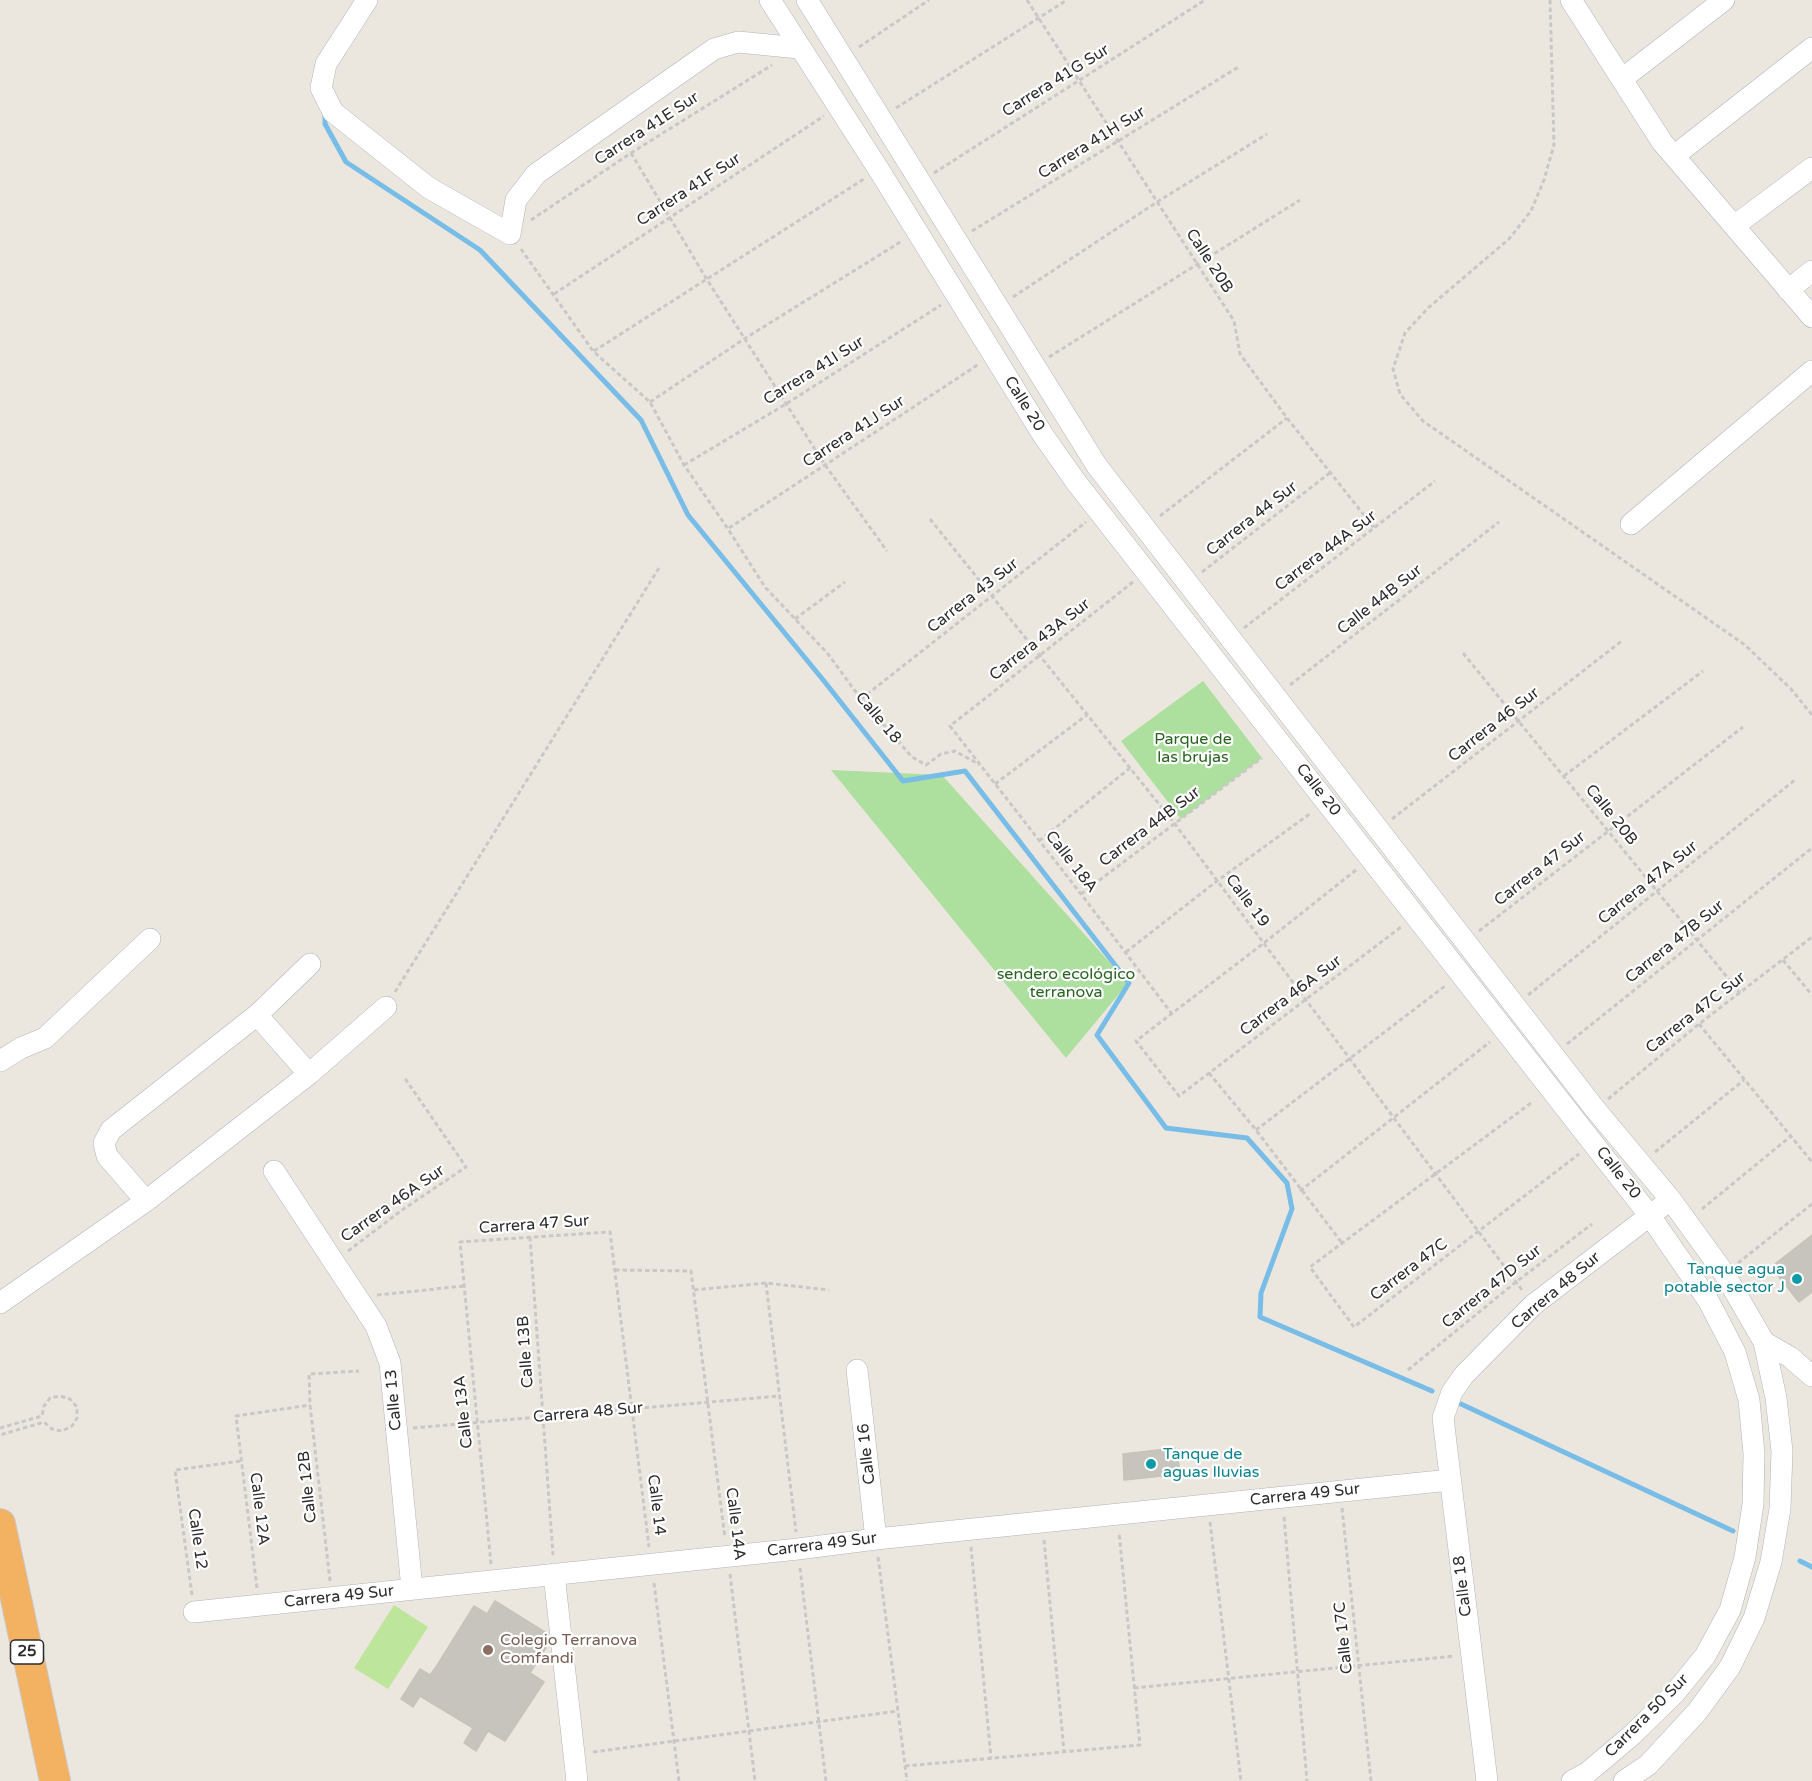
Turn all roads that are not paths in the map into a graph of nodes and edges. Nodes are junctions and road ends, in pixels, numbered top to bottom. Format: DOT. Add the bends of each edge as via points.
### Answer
graph roads {
  1 [pos="367,0"];
  2 [pos="770,0"];
  3 [pos="807,0"];
  4 [pos="1724,0"];
  5 [pos="1576,2"];
  6 [pos="800,48"];
  7 [pos="1812,48"];
  8 [pos="1622,79"];
  9 [pos="1674,156"];
  10 [pos="1812,168"];
  11 [pos="1734,226"];
  12 [pos="1812,271"];
  13 [pos="1788,290"];
  14 [pos="1812,317"];
  15 [pos="1812,371"];
  16 [pos="1631,524"];
  17 [pos="150,939"];
  18 [pos="310,964"];
  19 [pos="386,1006"];
  20 [pos="257,1015"];
  21 [pos="0,1061"];
  22 [pos="309,1074"];
  23 [pos="274,1171"];
  24 [pos="1671,1200"];
  25 [pos="147,1201"];
  26 [pos="1650,1215"];
  27 [pos="0,1303"];
  28 [pos="1764,1342"];
  29 [pos="857,1370"];
  30 [pos="1812,1376"];
  31 [pos="1452,1392"];
  32 [pos="1450,1480"];
  33 [pos="0,1524"];
  34 [pos="876,1539"];
  35 [pos="554,1574"];
  36 [pos="412,1589"];
  37 [pos="1730,1610"];
  38 [pos="194,1612"];
  39 [pos="1754,1618"];
  40 [pos="55,1781"];
  41 [pos="577,1781"];
  42 [pos="1487,1781"];
  43 [pos="1572,1781"];
  44 [pos="1624,1781"];
  1 -- 6 [label="street" via="326,64 321,88 333,112 429,188 510,234 516,200 536,174 714,49 738,42"];
  2 -- 6 [label="street, Calle 20"];
  3 -- 24 [label="street, Calle 20" via="1097,466 1595,1109"];
  4 -- 8 [label="street"];
  5 -- 8 [label="street"];
  6 -- 26 [label="street, Calle 20" via="1043,435 1099,512"];
  7 -- 9 [label="street"];
  8 -- 9 [label="street"];
  9 -- 11 [label="street"];
  10 -- 11 [label="street"];
  11 -- 13 [label="street"];
  12 -- 13 [label="street"];
  13 -- 14 [label="street"];
  15 -- 16 [label="street"];
  17 -- 21 [label="street" via="45,1038"];
  18 -- 20 [label="street"];
  19 -- 22 [label="street"];
  20 -- 22 [label="street"];
  20 -- 25 [label="street" via="111,1130 104,1143 107,1156"];
  22 -- 25 [label="street"];
  23 -- 36 [label="street, Calle 13" via="376,1326 390,1363"];
  24 -- 26 [label="street, Carrera 48 Sur"];
  24 -- 28 [label="street, Calle 20" via="1724,1273"];
  25 -- 27 [label="street"];
  26 -- 31 [label="street, Carrera 48 Sur" via="1533,1305"];
  26 -- 37 [label="street, Calle 20" via="1708,1300 1734,1352 1749,1400 1753,1504 1745,1557"];
  28 -- 30 [label="street, Calle 20"];
  28 -- 39 [label="street, Calle 20" via="1782,1451 1780,1509 1771,1562"];
  29 -- 34 [label="street, Calle 16"];
  31 -- 32 [label="street, Calle 18" via="1443,1418"];
  32 -- 34 [label="street, Carrera 49 Sur"];
  32 -- 42 [label="street, Calle 18"];
  33 -- 40 [label="highway, 25"];
  34 -- 35 [label="street, Carrera 49 Sur"];
  35 -- 36 [label="street, Carrera 49 Sur"];
  35 -- 41 [label="street"];
  36 -- 38 [label="street, Carrera 49 Sur"];
  37 -- 43 [label="street, Carrera 50 Sur" via="1705,1656 1674,1694 1632,1735"];
  39 -- 44 [label="street, Carrera 50 Sur" via="1730,1667 1697,1712 1648,1765"];
}
